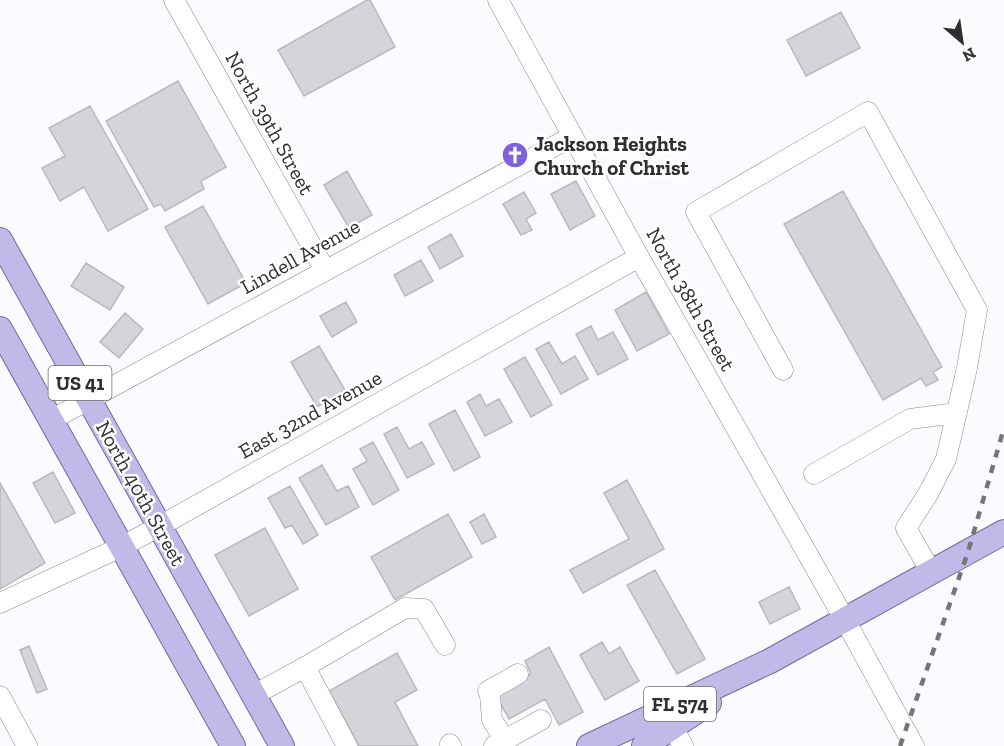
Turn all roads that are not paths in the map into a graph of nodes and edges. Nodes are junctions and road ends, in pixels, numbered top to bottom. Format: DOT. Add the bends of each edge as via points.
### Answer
graph roads {
  1 [pos="174,0"];
  2 [pos="498,0"];
  3 [pos="573,136"];
  4 [pos="0,240"];
  5 [pos="639,257"];
  6 [pos="325,270"];
  7 [pos="0,329"];
  8 [pos="783,370"];
  9 [pos="89,400"];
  10 [pos="957,413"];
  11 [pos="51,420"];
  12 [pos="814,474"];
  13 [pos="160,526"];
  14 [pos="1004,532"];
  15 [pos="122,547"];
  16 [pos="931,572"];
  17 [pos="0,603"];
  18 [pos="845,620"];
  19 [pos="445,645"];
  20 [pos="770,661"];
  21 [pos="305,667"];
  22 [pos="518,674"];
  23 [pos="254,695"];
  24 [pos="0,696"];
  25 [pos="541,720"];
  26 [pos="678,737"];
  27 [pos="499,743"];
  28 [pos="27,746"];
  29 [pos="233,746"];
  30 [pos="282,746"];
  31 [pos="347,746"];
  32 [pos="590,746"];
  33 [pos="644,746"];
  34 [pos="914,746"];
  1 -- 6 [label="street, North 39th Street"];
  2 -- 3 [label="street, North 38th Street"];
  3 -- 5 [label="street, North 38th Street"];
  3 -- 6 [label="street, Lindell Avenue"];
  4 -- 9 [label="main road, North 40th Street / US 41"];
  5 -- 13 [label="street, East 32nd Avenue"];
  5 -- 18 [label="street, North 38th Street"];
  6 -- 9 [label="street, Lindell Avenue"];
  7 -- 11 [label="main road, North 40th Street / US 41"];
  8 -- 10 [label="street" via="696,212 868,112 977,310"];
  9 -- 11 [label="street, Lindell Avenue"];
  9 -- 13 [label="main road, North 40th Street / US 41"];
  10 -- 12 [label="street" via="910,419"];
  10 -- 16 [label="street" via="946,459 906,528"];
  11 -- 15 [label="main road, North 40th Street / US 41"];
  13 -- 15 [label="street, East 32nd Avenue"];
  13 -- 23 [label="main road, North 40th Street / US 41"];
  14 -- 16 [label="main road, FL 574"];
  15 -- 17 [label="street, East 32nd Avenue"];
  15 -- 29 [label="main road, North 40th Street / US 41"];
  16 -- 18 [label="main road, FL 574"];
  18 -- 20 [label="main road, FL 574"];
  18 -- 34 [label="street"];
  19 -- 21 [label="street" via="424,609 405,608"];
  20 -- 26 [label="main road, FL 574"];
  20 -- 32 [label="main road, FL 574"];
  21 -- 23 [label="street"];
  21 -- 31 [label="street"];
  22 -- 27 [label="street" via="488,691"];
  23 -- 30 [label="main road, North 40th Street / US 41"];
  24 -- 28 [label="street"];
  25 -- 27 [label="street"];
  26 -- 33 [label="main road, FL 574"];
}
